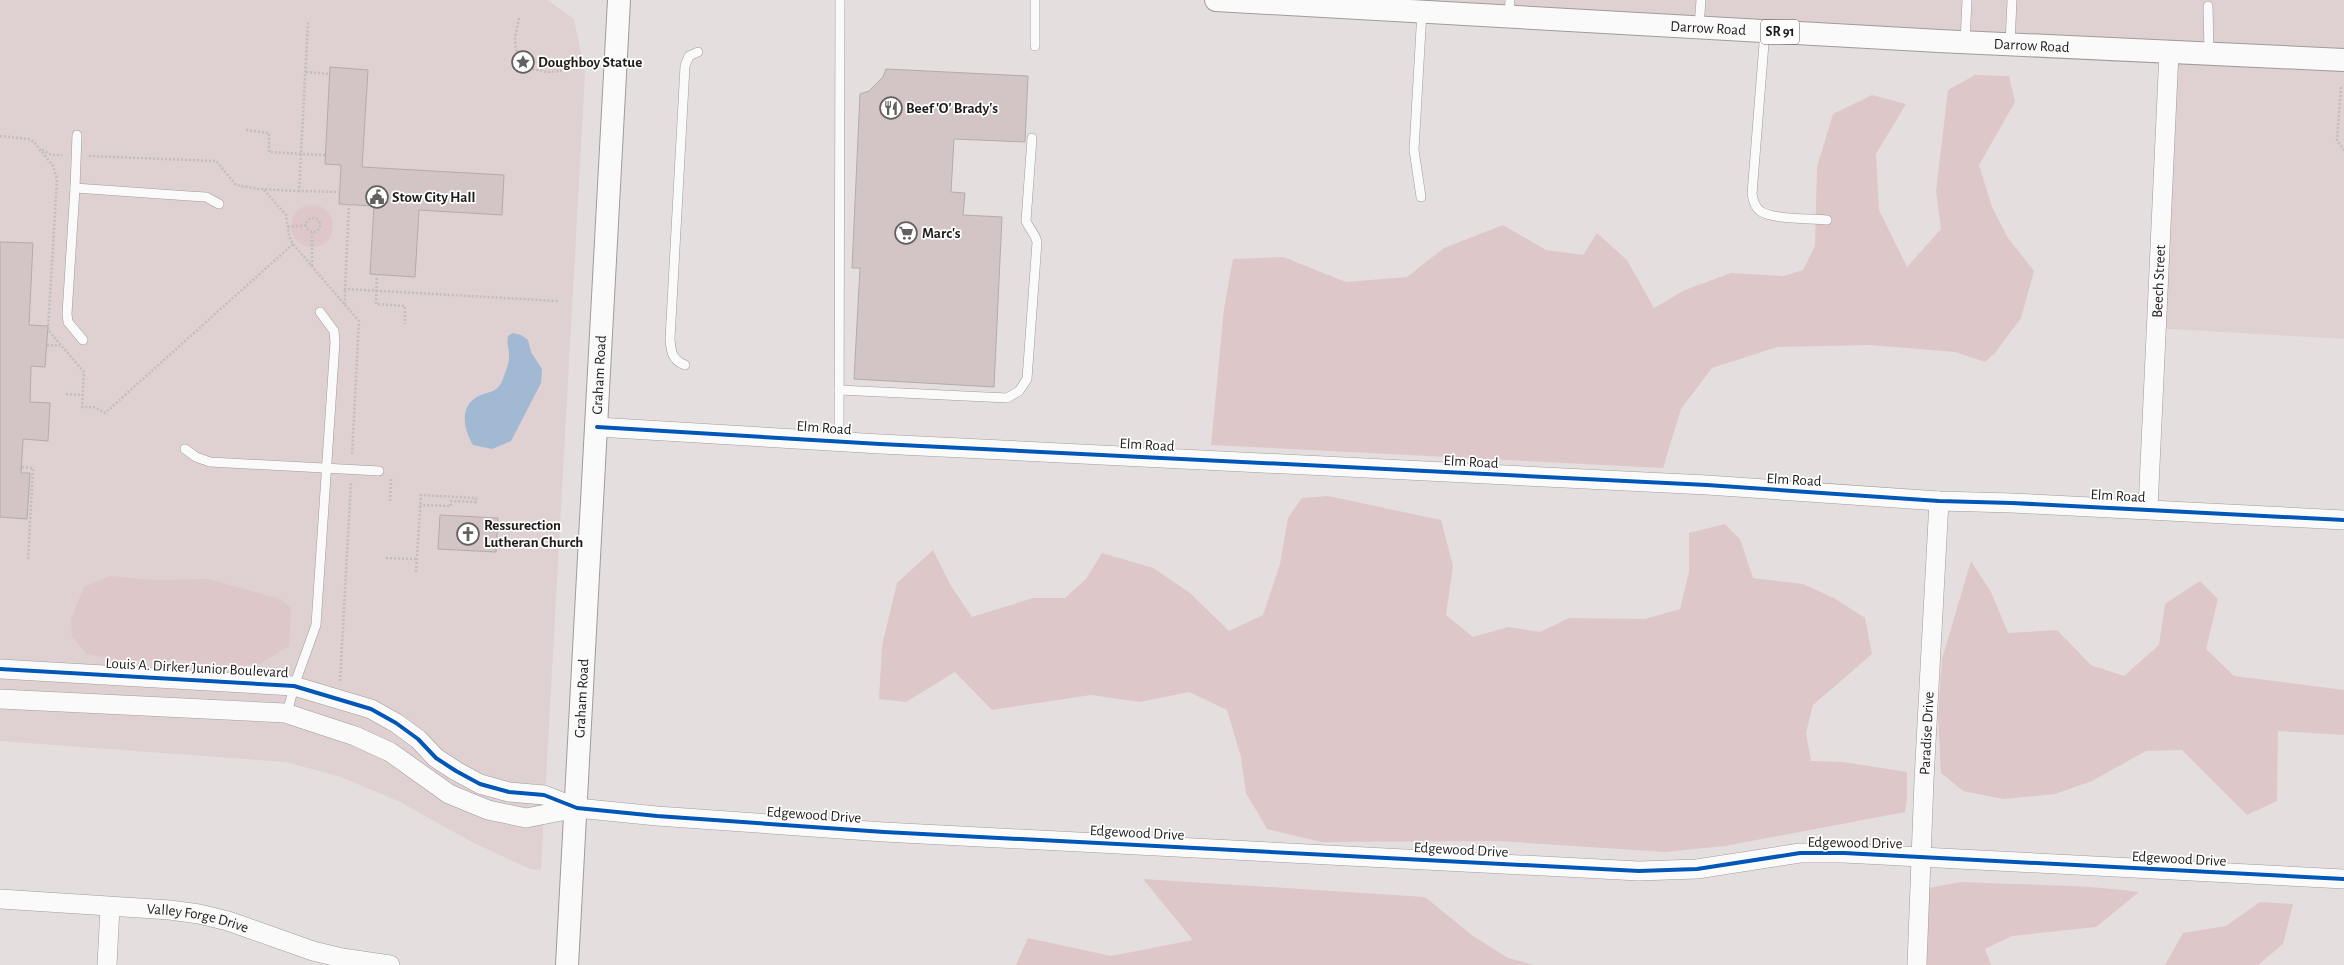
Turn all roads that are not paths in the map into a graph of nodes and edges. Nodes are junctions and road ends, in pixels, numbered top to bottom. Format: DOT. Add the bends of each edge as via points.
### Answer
graph roads {
  1 [pos="619,0"];
  2 [pos="840,0"];
  3 [pos="1035,0"];
  4 [pos="1216,0"];
  5 [pos="1700,0"];
  6 [pos="1967,0"];
  7 [pos="2012,0"];
  8 [pos="1319,3"];
  9 [pos="2208,6"];
  10 [pos="1509,8"];
  11 [pos="1422,11"];
  12 [pos="1699,27"];
  13 [pos="1765,31"];
  14 [pos="1965,42"];
  15 [pos="2010,44"];
  16 [pos="1035,46"];
  17 [pos="698,52"];
  18 [pos="2169,52"];
  19 [pos="2209,54"];
  20 [pos="2344,60"];
  21 [pos="78,135"];
  22 [pos="1032,138"];
  23 [pos="75,188"];
  24 [pos="1421,196"];
  25 [pos="219,204"];
  26 [pos="1828,220"];
  27 [pos="320,312"];
  28 [pos="83,340"];
  29 [pos="685,365"];
  30 [pos="839,390"];
  31 [pos="596,426"];
  32 [pos="839,441"];
  33 [pos="185,449"];
  34 [pos="327,469"];
  35 [pos="379,471"];
  36 [pos="1939,501"];
  37 [pos="2148,510"];
  38 [pos="2344,520"];
  39 [pos="0,669"];
  40 [pos="294,686"];
  41 [pos="0,699"];
  42 [pos="287,714"];
  43 [pos="576,808"];
  44 [pos="1921,856"];
  45 [pos="2344,879"];
  46 [pos="0,899"];
  47 [pos="110,908"];
  48 [pos="107,965"];
  49 [pos="390,965"];
  50 [pos="567,965"];
  51 [pos="1917,965"];
  1 -- 31 [label="main road, Graham Road"];
  2 -- 30 [label="lane"];
  3 -- 16 [label="lane"];
  4 -- 8 [label="main road, Darrow Road / SR 91"];
  5 -- 12 [label="lane"];
  6 -- 14 [label="lane"];
  7 -- 15 [label="lane"];
  8 -- 11 [label="main road, Darrow Road / SR 91"];
  9 -- 19 [label="lane"];
  10 -- 11 [label="main road, Darrow Road / SR 91"];
  10 -- 12 [label="main road, Darrow Road / SR 91"];
  11 -- 24 [label="lane" via="1414,150"];
  12 -- 13 [label="main road, Darrow Road / SR 91"];
  13 -- 14 [label="main road, Darrow Road / SR 91"];
  13 -- 26 [label="lane" via="1752,194 1754,203 1758,210 1771,215"];
  14 -- 15 [label="main road, Darrow Road / SR 91"];
  15 -- 18 [label="main road, Darrow Road / SR 91"];
  17 -- 29 [label="lane" via="689,56 685,66 670,339 672,356 677,362"];
  18 -- 19 [label="main road, Darrow Road / SR 91"];
  18 -- 37 [label="street, Beech Street"];
  19 -- 20 [label="main road, Darrow Road / SR 91"];
  21 -- 23 [label="lane"];
  22 -- 30 [label="lane" via="1026,221 1037,242 1027,379 1024,386 1007,398"];
  23 -- 25 [label="lane" via="189,196 206,198"];
  23 -- 28 [label="lane" via="67,314 68,322"];
  27 -- 34 [label="lane" via="334,331 335,342"];
  30 -- 32 [label="lane"];
  31 -- 32 [label="street, Elm Road"];
  31 -- 43 [label="main road, Graham Road"];
  32 -- 36 [label="street, Elm Road" via="1707,485"];
  33 -- 34 [label="lane" via="196,457 210,462"];
  34 -- 35 [label="lane"];
  34 -- 40 [label="lane" via="316,625"];
  36 -- 37 [label="street, Elm Road"];
  36 -- 44 [label="street, Paradise Drive"];
  37 -- 38 [label="street, Elm Road"];
  39 -- 40 [label="street, Louis A. Dirker Junior Boulevard"];
  40 -- 42 [label="lane"];
  40 -- 43 [label="street, Louis A. Dirker Junior Boulevard" via="371,709 418,739 436,758 456,772 480,784 509,792 544,795"];
  41 -- 42 [label="street"];
  42 -- 43 [label="street" via="355,736 390,752 449,794 488,810 526,818"];
  43 -- 44 [label="street, Edgewood Drive" via="876,832 1639,871 1697,869 1800,854"];
  43 -- 50 [label="main road, Graham Road"];
  44 -- 45 [label="street, Edgewood Drive" via="2047,865"];
  44 -- 51 [label="street, Paradise Drive"];
  46 -- 47 [label="street, Valley Forge Drive"];
  47 -- 48 [label="street"];
  47 -- 49 [label="street, Valley Forge Drive" via="170,910 199,914 335,956"];
}
